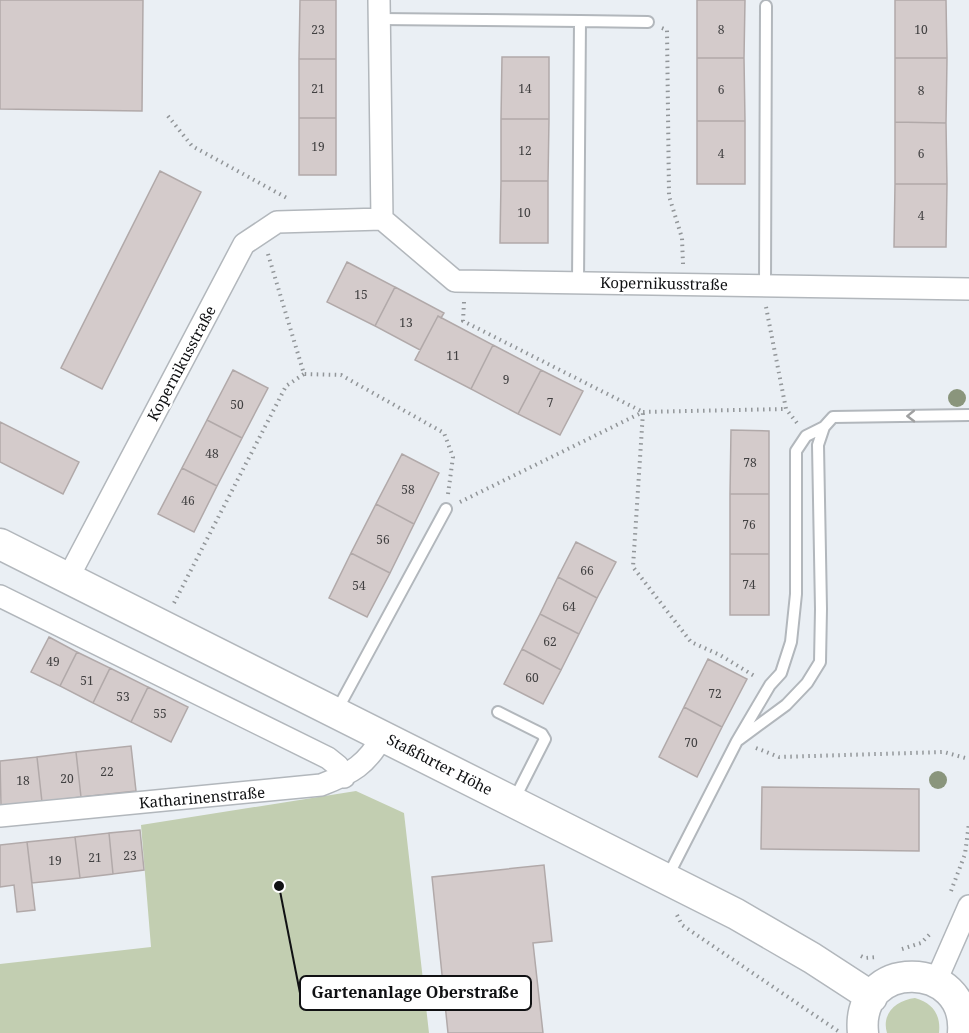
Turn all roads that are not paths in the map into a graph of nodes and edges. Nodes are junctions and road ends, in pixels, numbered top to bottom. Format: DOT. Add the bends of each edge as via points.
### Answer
graph roads {
  1 [pos="766,6"];
  2 [pos="380,9"];
  3 [pos="580,21"];
  4 [pos="648,22"];
  5 [pos="382,219"];
  6 [pos="578,282"];
  7 [pos="765,285"];
  8 [pos="969,289"];
  9 [pos="969,415"];
  10 [pos="824,427"];
  11 [pos="446,509"];
  12 [pos="0,544"];
  13 [pos="68,578"];
  14 [pos="0,596"];
  15 [pos="336,712"];
  16 [pos="498,712"];
  17 [pos="383,735"];
  18 [pos="737,741"];
  19 [pos="344,777"];
  20 [pos="513,801"];
  21 [pos="0,816"];
  22 [pos="661,877"];
  23 [pos="969,906"];
  24 [pos="936,981"];
  25 [pos="872,997"];
  26 [pos="864,1033"];
  27 [pos="963,1033"];
  1 -- 7 [label="lane"];
  2 -- 3 [label="lane"];
  2 -- 5 [label="street"];
  3 -- 4 [label="lane"];
  3 -- 6 [label="lane"];
  5 -- 6 [label="street, Kopernikusstraße" via="455,280"];
  5 -- 13 [label="street, Kopernikusstraße" via="277,222 244,244"];
  6 -- 7 [label="street, Kopernikusstraße"];
  7 -- 8 [label="street, Kopernikusstraße"];
  9 -- 10 [label="lane, one-way" via="833,417"];
  10 -- 18 [label="lane" via="806,436 796,451 796,594 791,642 781,672"];
  10 -- 18 [label="lane" via="818,445 820,662 786,705"];
  11 -- 15 [label="lane"];
  12 -- 13 [label="main road, Staßfurter Höhe"];
  13 -- 15 [label="main road, Staßfurter Höhe"];
  14 -- 19 [label="street" via="328,758"];
  15 -- 17 [label="main road, Staßfurter Höhe"];
  16 -- 20 [label="lane" via="545,739"];
  17 -- 19 [label="street, Katharinenstraße" via="367,760"];
  17 -- 20 [label="main road, Staßfurter Höhe"];
  18 -- 22 [label="lane"];
  19 -- 21 [label="street, Katharinenstraße" via="321,785"];
  20 -- 22 [label="main road, Staßfurter Höhe"];
  22 -- 25 [label="main road, Staßfurter Höhe" via="769,932"];
  23 -- 24 [label="street"];
  24 -- 25 [label="main road" via="901,977 882,986"];
  24 -- 27 [label="main road" via="956,1001 962,1014"];
  25 -- 26 [label="main road" via="865,1012"];
}
